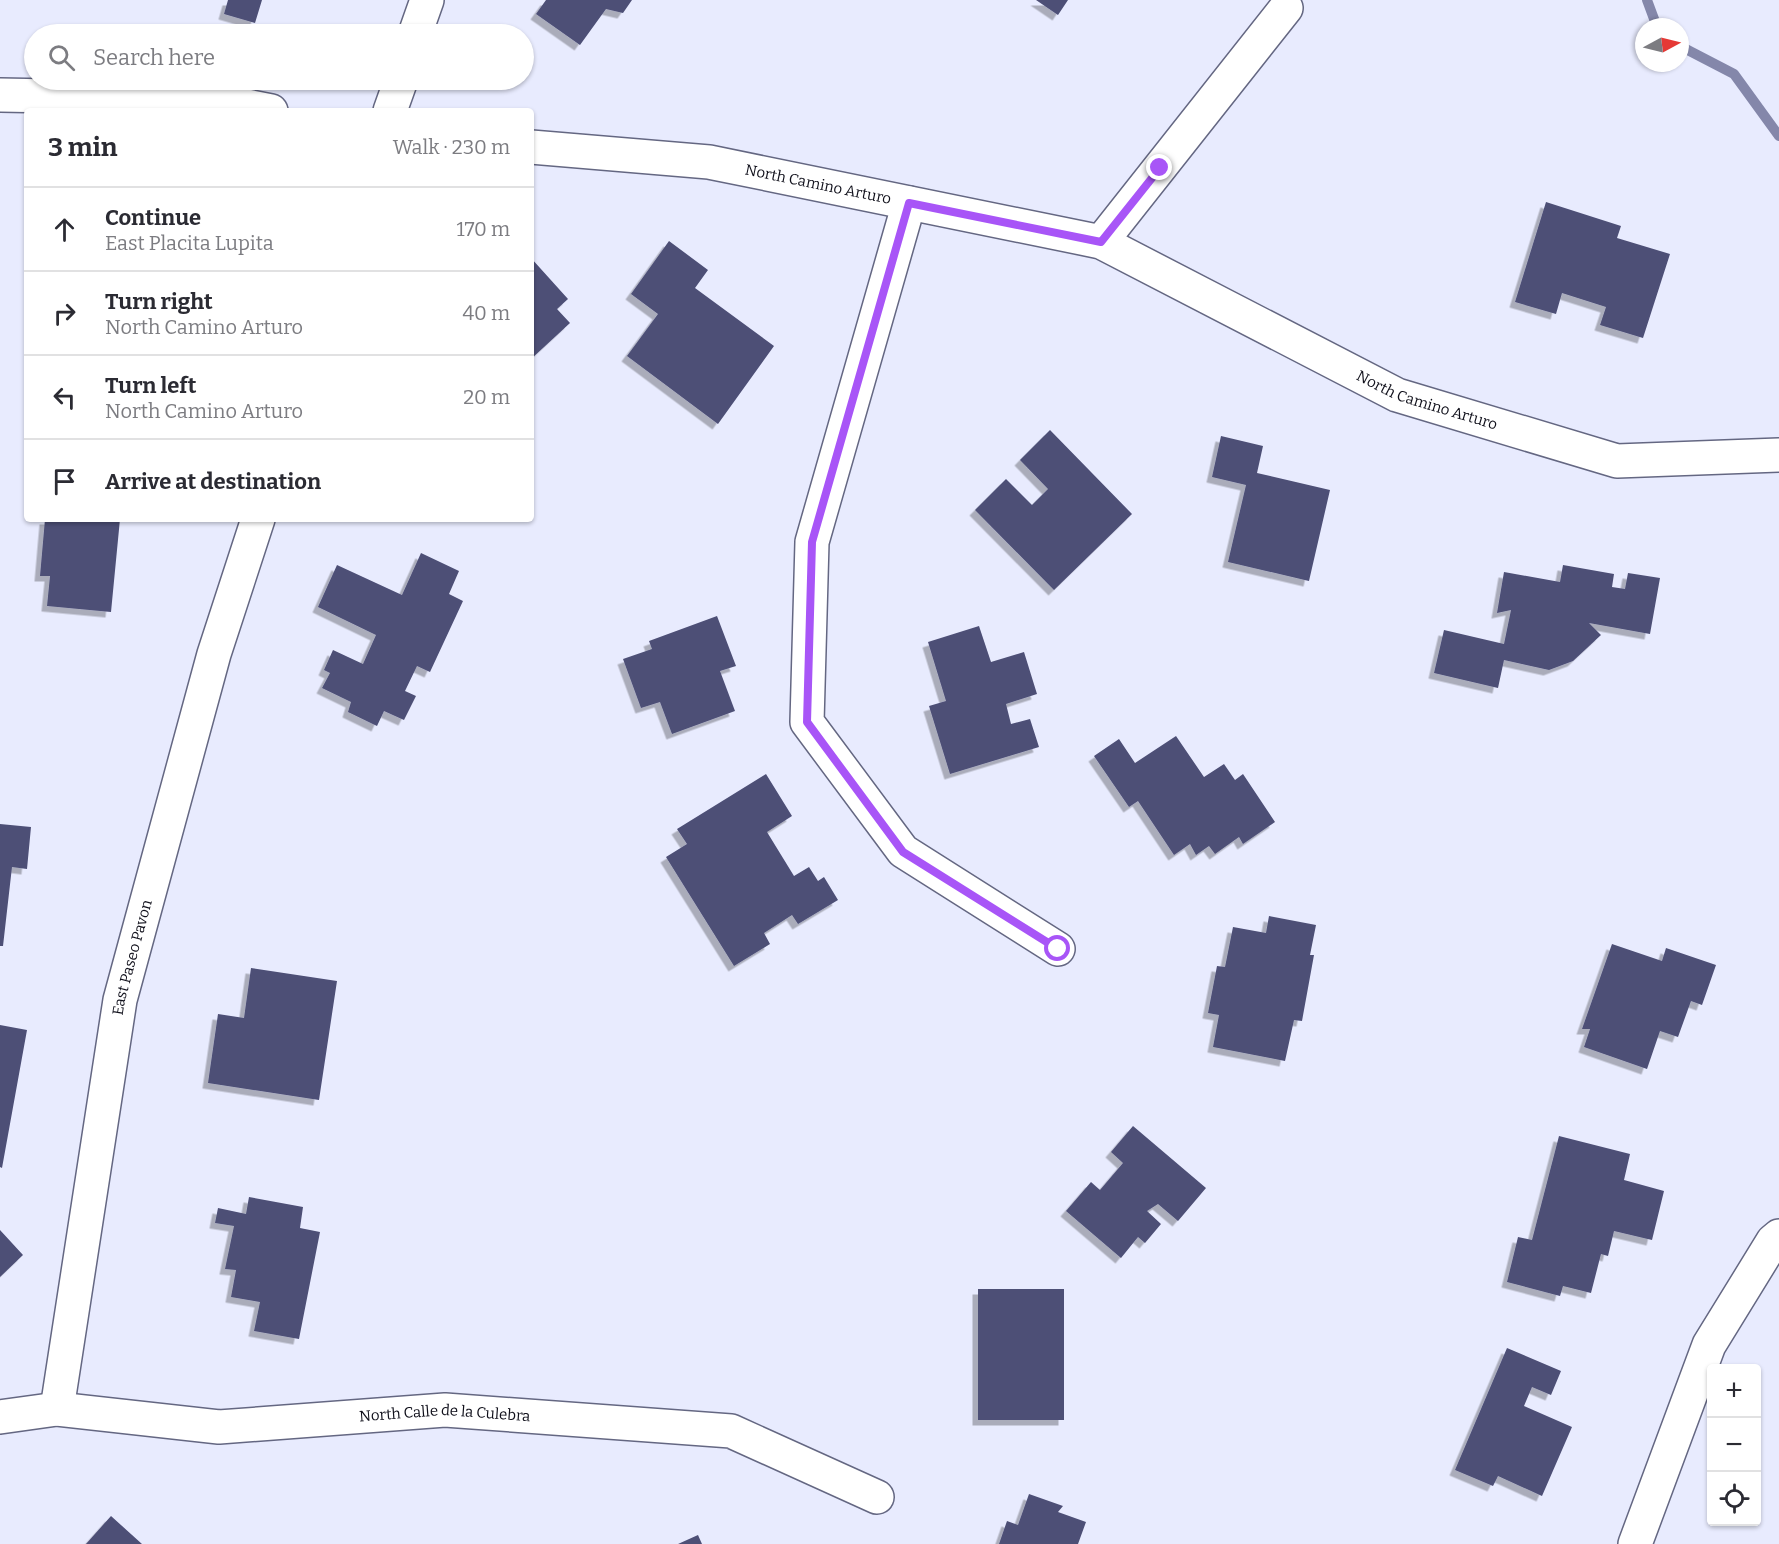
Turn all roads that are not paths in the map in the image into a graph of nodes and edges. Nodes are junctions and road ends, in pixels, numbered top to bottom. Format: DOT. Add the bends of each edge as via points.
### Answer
graph roads {
  1 [pos="427,0"];
  2 [pos="1286,8"];
  3 [pos="419,24"];
  4 [pos="397,90"];
  5 [pos="0,95"];
  6 [pos="256,108"];
  7 [pos="391,108"];
  8 [pos="534,147"];
  9 [pos="909,203"];
  10 [pos="1101,242"];
  11 [pos="1779,455"];
  12 [pos="257,522"];
  13 [pos="1058,949"];
  14 [pos="1779,1236"];
  15 [pos="57,1409"];
  16 [pos="0,1417"];
  17 [pos="877,1497"];
  18 [pos="1635,1544"];
  1 -- 3 [label="street"];
  2 -- 10 [label="street"];
  4 -- 7 [label="street"];
  5 -- 6 [label="street" via="212,99"];
  8 -- 9 [label="street, North Camino Arturo" via="709,162"];
  9 -- 10 [label="street, North Camino Arturo"];
  9 -- 13 [label="street" via="812,542 807,722 903,852"];
  10 -- 11 [label="street, North Camino Arturo" via="1397,395 1617,460"];
  12 -- 15 [label="street, East Paseo Pavon" via="214,654 120,1000"];
  14 -- 18 [label="street" via="1709,1346"];
  15 -- 16 [label="street, North Calle de la Culebra"];
  15 -- 17 [label="street, North Calle de la Culebra" via="219,1427 445,1410 731,1431"];
}
